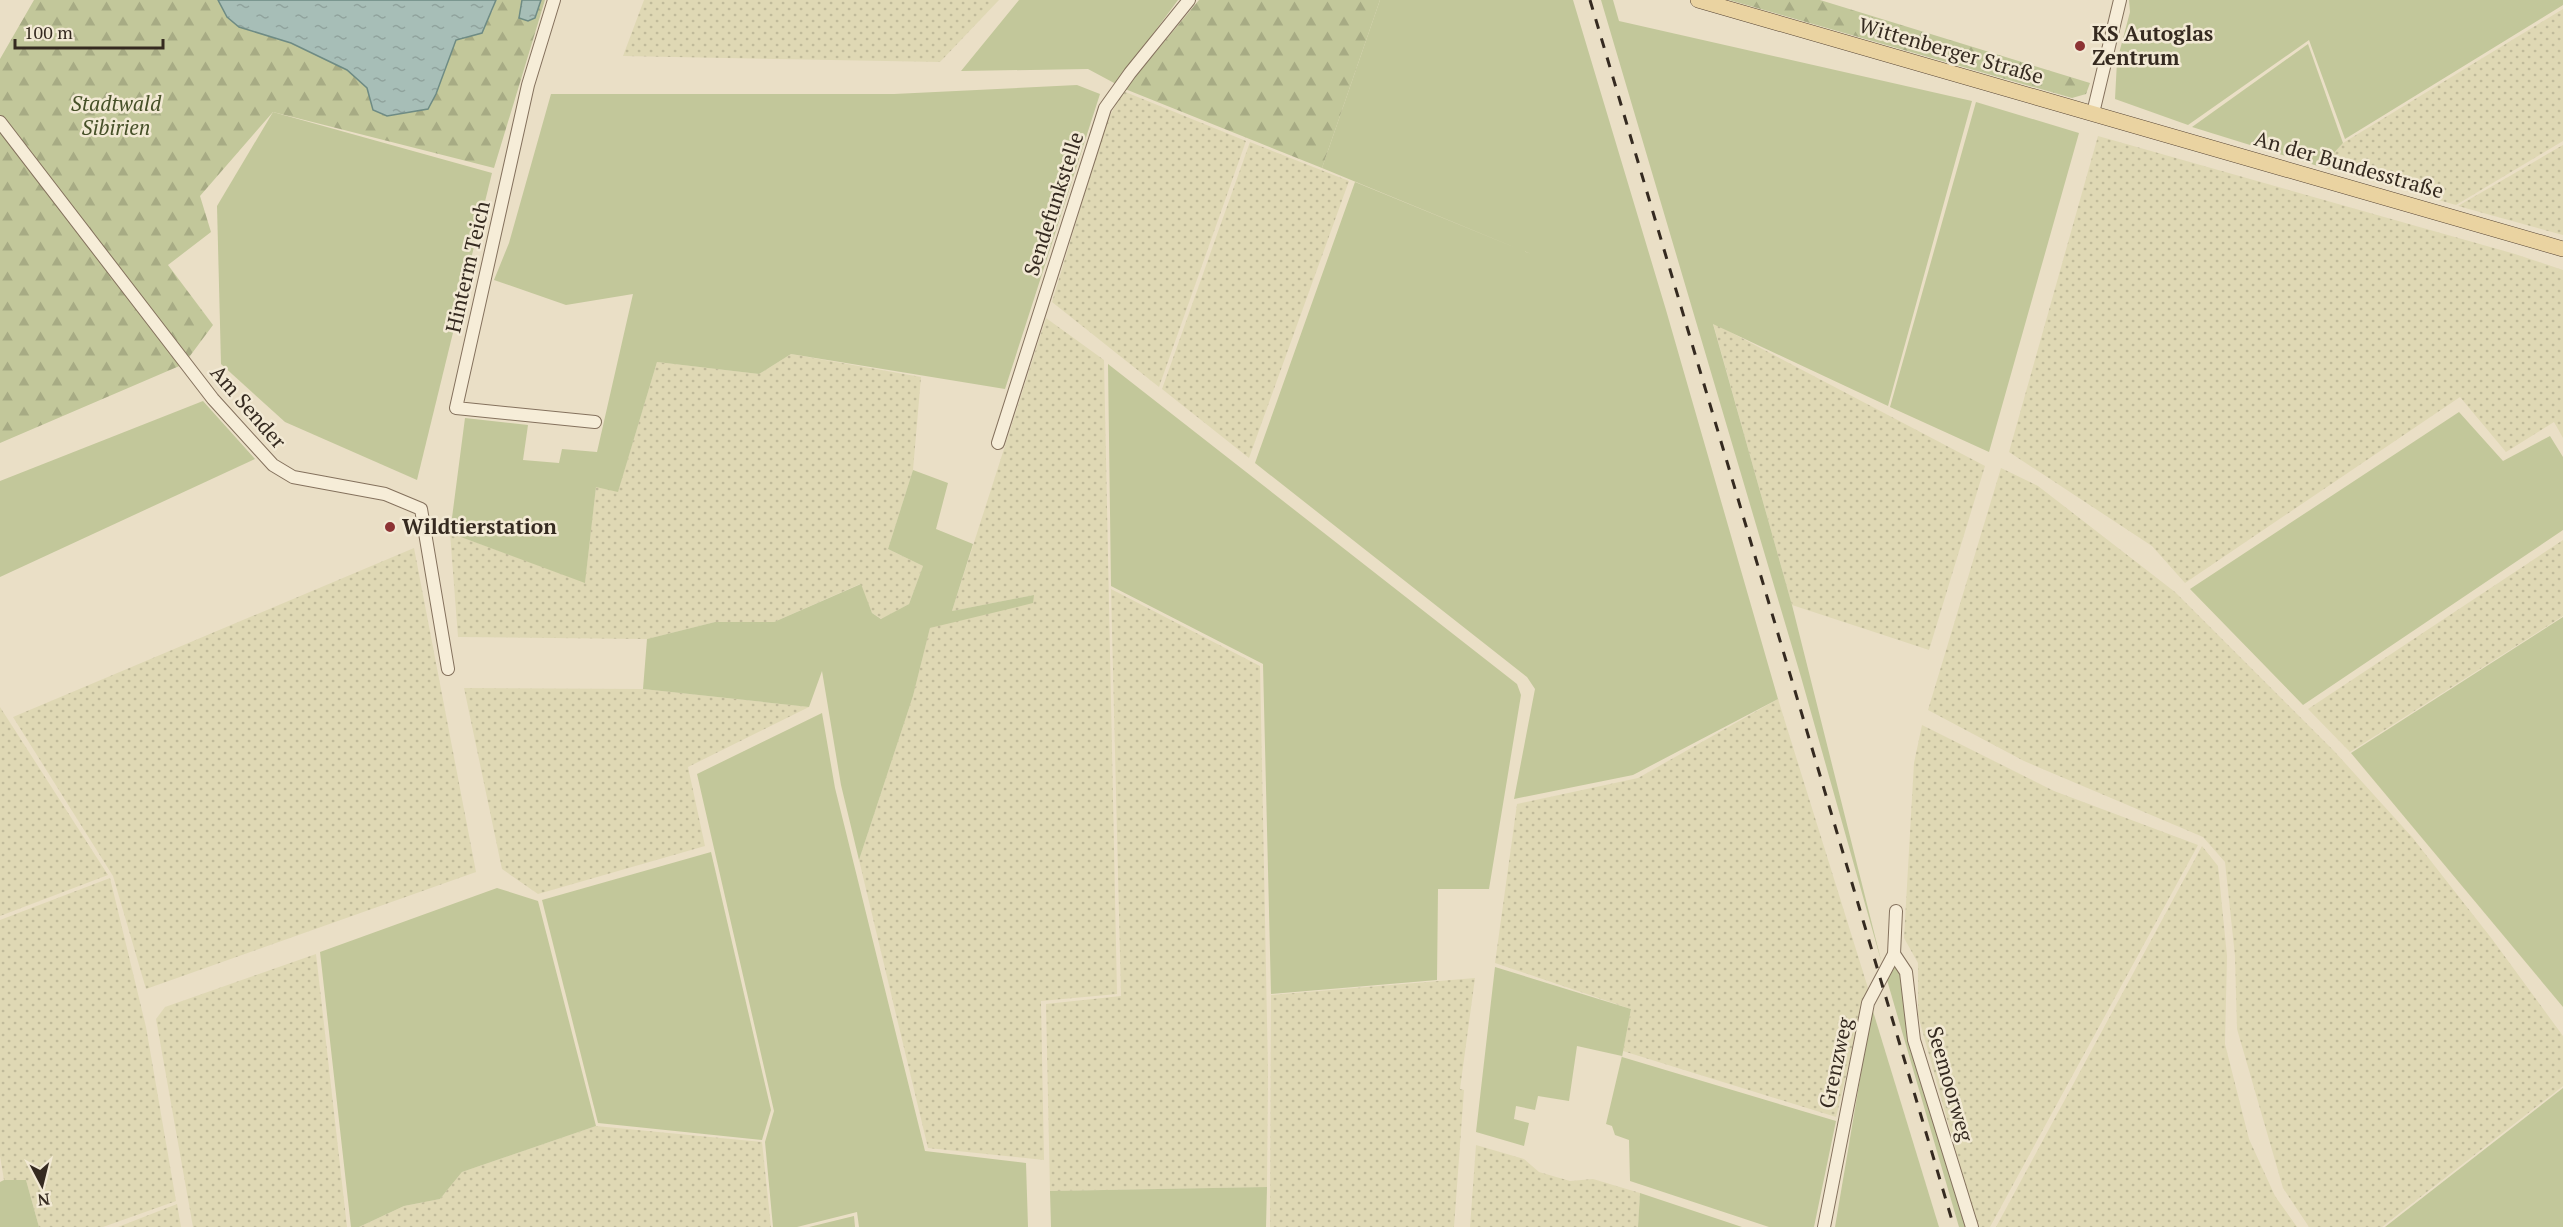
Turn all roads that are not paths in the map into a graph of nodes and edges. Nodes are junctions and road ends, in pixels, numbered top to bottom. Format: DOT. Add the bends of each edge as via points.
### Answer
graph roads {
  1 [pos="554,0"];
  2 [pos="1188,0"];
  3 [pos="1698,0"];
  4 [pos="2120,0"];
  5 [pos="2093,113"];
  6 [pos="0,122"];
  7 [pos="2124,122"];
  8 [pos="2563,249"];
  9 [pos="595,422"];
  10 [pos="998,443"];
  11 [pos="448,669"];
  12 [pos="1896,911"];
  13 [pos="1894,954"];
  14 [pos="1824,1227"];
  15 [pos="1972,1227"];
  1 -- 9 [label="street, Hinterm Teich" via="528,85 456,408"];
  2 -- 10 [label="street, Sendefunkstelle" via="1105,108"];
  3 -- 5 [label="main road, Wittenberger Straße"];
  4 -- 5 [label="street"];
  5 -- 7 [label="main road, Wittenberger Straße"];
  6 -- 11 [label="street, Am Sender" via="213,399 273,465 293,477 384,494 421,509"];
  7 -- 8 [label="main road, An der Bundesstraße"];
  12 -- 13 [label="street, Grenzweg"];
  13 -- 14 [label="street, Grenzweg" via="1869,1003"];
  13 -- 15 [label="street, Seemoorweg" via="1906,972 1914,1040"];
}
